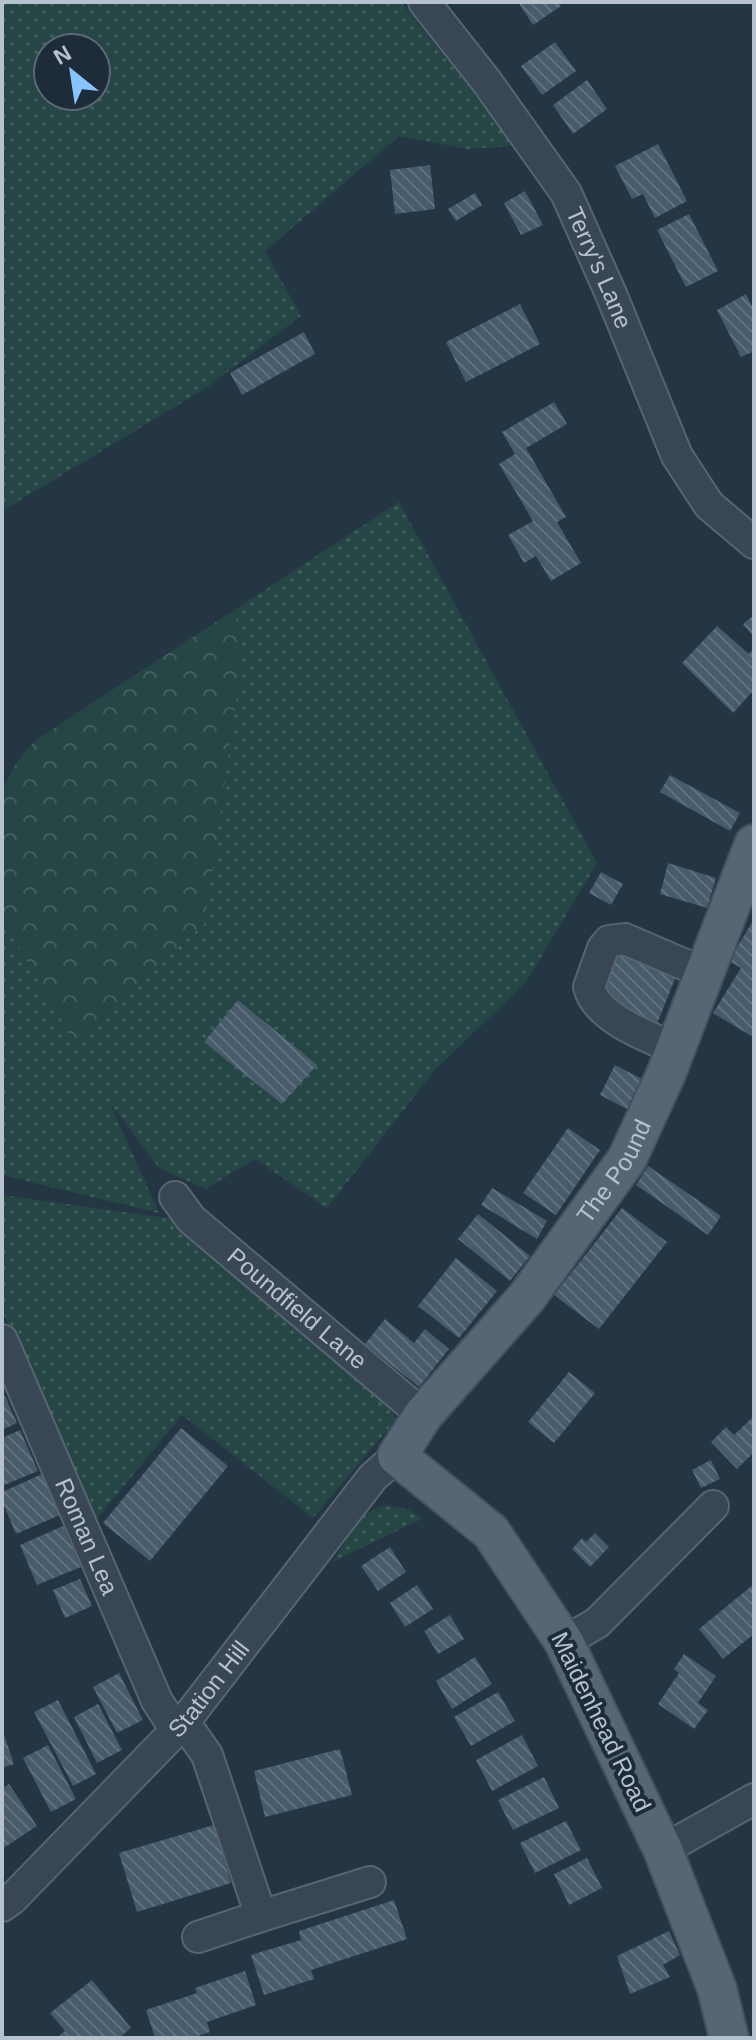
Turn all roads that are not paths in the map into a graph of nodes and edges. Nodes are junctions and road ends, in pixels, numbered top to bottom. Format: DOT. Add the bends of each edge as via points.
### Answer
graph roads {
  1 [pos="424,2"];
  2 [pos="754,543"];
  3 [pos="754,844"];
  4 [pos="704,973"];
  5 [pos="676,1049"];
  6 [pos="175,1197"];
  7 [pos="2,1340"];
  8 [pos="423,1415"];
  9 [pos="397,1456"];
  10 [pos="713,1506"];
  11 [pos="564,1642"];
  12 [pos="180,1726"];
  13 [pos="754,1799"];
  14 [pos="663,1850"];
  15 [pos="370,1882"];
  16 [pos="2,1906"];
  17 [pos="261,1916"];
  18 [pos="198,1937"];
  19 [pos="729,2038"];
  1 -- 2 [label="street, Terry's Lane" via="566,193 677,456 709,505"];
  3 -- 4 [label="main road, The Pound"];
  4 -- 5 [label="main road, The Pound"];
  4 -- 5 [label="street" via="625,939 609,941 603,948 589,987 596,1004"];
  5 -- 8 [label="main road, The Pound" via="627,1159 527,1297"];
  6 -- 8 [label="street, Poundfield Lane" via="191,1219"];
  7 -- 12 [label="street, Roman Lea" via="157,1701"];
  8 -- 9 [label="main road, The Pound"];
  9 -- 11 [label="main road, Maidenhead Road" via="491,1532"];
  9 -- 12 [label="street, Station Hill" via="373,1477"];
  10 -- 11 [label="street" via="597,1623"];
  11 -- 14 [label="main road, Maidenhead Road"];
  12 -- 16 [label="street, Station Hill"];
  12 -- 17 [label="street, Roman Lea" via="207,1755"];
  13 -- 14 [label="street"];
  14 -- 19 [label="main road, Maidenhead Road" via="717,1989"];
  15 -- 17 [label="street"];
  17 -- 18 [label="street"];
}
